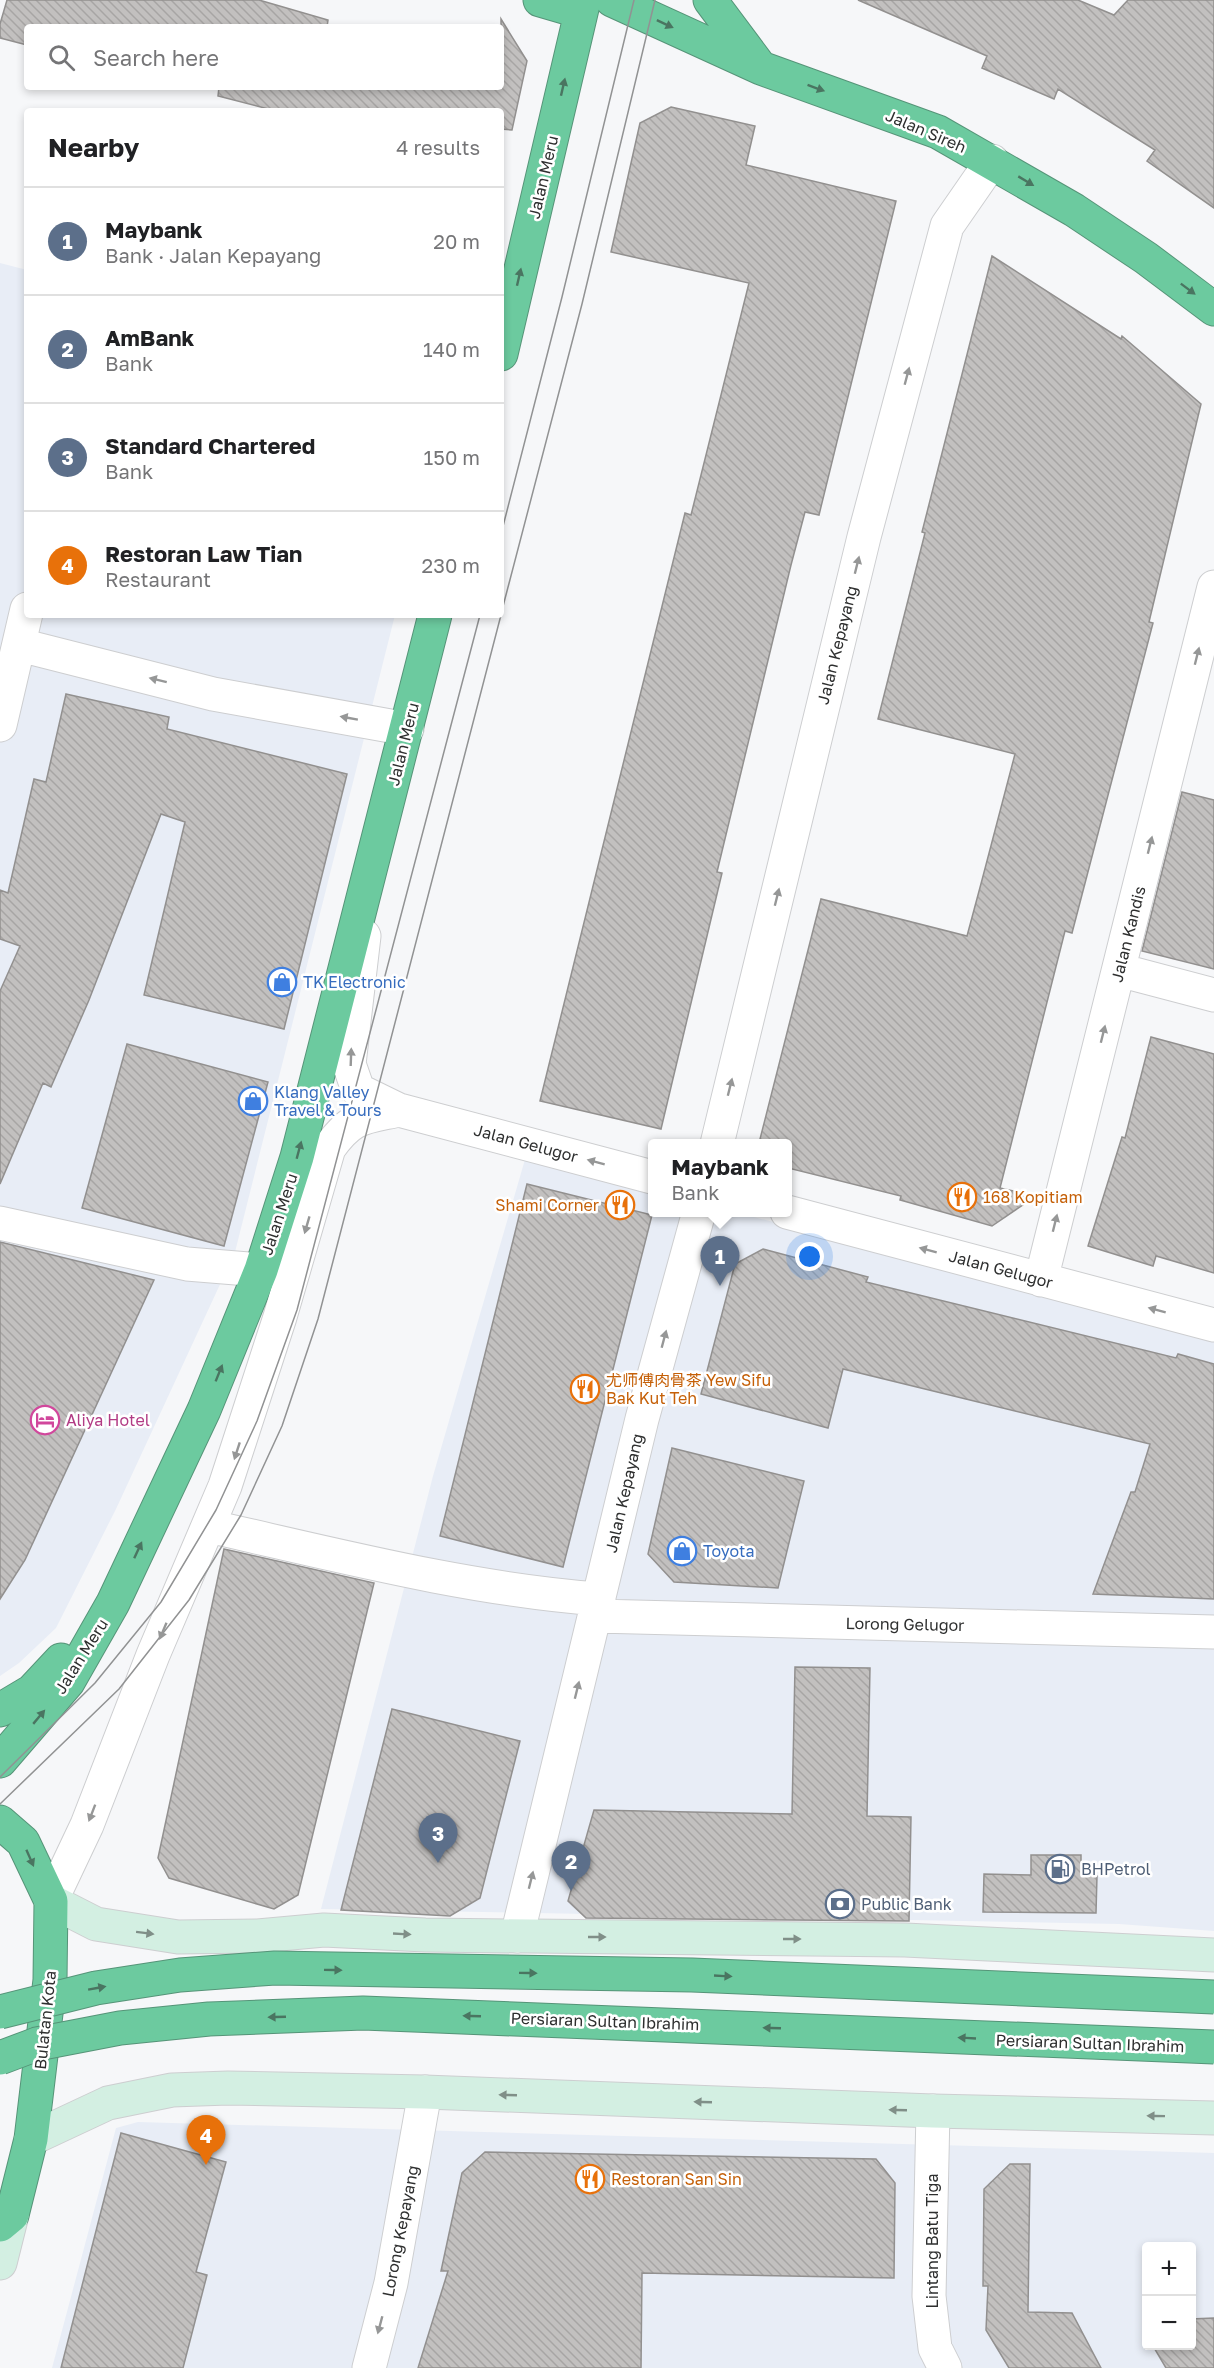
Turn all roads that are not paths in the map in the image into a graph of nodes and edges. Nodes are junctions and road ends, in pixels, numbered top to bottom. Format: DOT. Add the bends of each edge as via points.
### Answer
graph roads {
  1 [pos="540,0"];
  2 [pos="612,0"];
  3 [pos="710,0"];
  4 [pos="583,6"];
  5 [pos="761,68"];
  6 [pos="992,161"];
  7 [pos="1214,309"];
  8 [pos="504,341"];
  9 [pos="1214,587"];
  10 [pos="25,618"];
  11 [pos="434,618"];
  12 [pos="20,645"];
  13 [pos="0,725"];
  14 [pos="407,729"];
  15 [pos="372,866"];
  16 [pos="1119,970"];
  17 [pos="1214,995"];
  18 [pos="399,1110"];
  19 [pos="718,1139"];
  20 [pos="648,1176"];
  21 [pos="792,1213"];
  22 [pos="698,1217"];
  23 [pos="0,1223"];
  24 [pos="261,1270"];
  25 [pos="1041,1280"];
  26 [pos="1214,1325"];
  27 [pos="208,1526"];
  28 [pos="113,1603"];
  29 [pos="597,1608"];
  30 [pos="1214,1632"];
  31 [pos="0,1710"];
  32 [pos="0,1761"];
  33 [pos="0,1822"];
  34 [pos="51,1901"];
  35 [pos="517,1936"];
  36 [pos="1214,1955"];
  37 [pos="1214,1997"];
  38 [pos="0,2012"];
  39 [pos="1214,2047"];
  40 [pos="0,2058"];
  41 [pos="425,2092"];
  42 [pos="933,2111"];
  43 [pos="1214,2118"];
  44 [pos="31,2139"];
  45 [pos="6,2220"];
  46 [pos="0,2263"];
  47 [pos="369,2368"];
  48 [pos="945,2368"];
  1 -- 4 [label="highway"];
  2 -- 5 [label="highway, Jalan Sireh, one-way"];
  3 -- 5 [label="highway"];
  8 -- 4 [label="highway, Jalan Meru, one-way"];
  5 -- 6 [label="highway, Jalan Sireh, one-way" via="938,132"];
  6 -- 7 [label="highway, Jalan Sireh, one-way" via="1146,258"];
  19 -- 6 [label="street, Jalan Kepayang, one-way" via="864,537 947,226"];
  16 -- 9 [label="street, Jalan Kandis, one-way"];
  10 -- 12 [label="street"];
  11 -- 14 [label="highway, Jalan Meru"];
  12 -- 13 [label="street"];
  14 -- 12 [label="street, one-way" via="213,694"];
  14 -- 15 [label="highway, Jalan Meru"];
  18 -- 15 [label="street, one-way" via="358,1090 349,1064"];
  24 -- 15 [label="highway, Jalan Meru, one-way" via="297,1157"];
  16 -- 17 [label="street"];
  25 -- 16 [label="street, Jalan Kandis, one-way"];
  20 -- 18 [label="street, Jalan Gelugor, one-way"];
  18 -- 27 [label="street, Jalan Meru, one-way" via="363,1117 344,1127 329,1148 280,1317 225,1486"];
  25 -- 21 [label="street, Jalan Gelugor, one-way"];
  29 -- 22 [label="street, Jalan Kepayang, one-way" via="642,1419"];
  23 -- 24 [label="street" via="187,1264"];
  28 -- 24 [label="highway, Jalan Meru, one-way" via="204,1410"];
  26 -- 25 [label="street, Jalan Gelugor, one-way"];
  27 -- 29 [label="street, Lorong Gelugor" via="454,1580 560,1596"];
  27 -- 34 [label="street, Jalan Meru, one-way" via="87,1825"];
  28 -- 31 [label="highway" via="32,1691"];
  32 -- 28 [label="highway, Jalan Meru, one-way" via="68,1682"];
  29 -- 30 [label="street, Lorong Gelugor"];
  35 -- 29 [label="street, Jalan Kepayang, one-way"];
  33 -- 34 [label="highway, Bulatan Kota, one-way" via="23,1842"];
  34 -- 35 [label="main road, one-way" via="96,1924 178,1937 324,1930"];
  34 -- 44 [label="highway, Bulatan Kota" via="50,1980"];
  35 -- 36 [label="main road, one-way" via="905,1940"];
  38 -- 37 [label="highway, one-way, bridge" via="96,1988 180,1975 275,1968 692,1975"];
  39 -- 40 [label="highway, Persiaran Sultan Ibrahim, one-way, bridge" via="363,2013 209,2019 120,2028 37,2044"];
  42 -- 41 [label="main road, one-way"];
  41 -- 44 [label="main road" via="172,2090 108,2103"];
  41 -- 47 [label="street, Lorong Kepayang, one-way" via="391,2283"];
  43 -- 42 [label="main road, one-way"];
  42 -- 48 [label="street, Lintang Batu Tiga" via="929,2296 935,2348"];
  44 -- 45 [label="highway, Bulatan Kota"];
  45 -- 46 [label="main road"];
}
